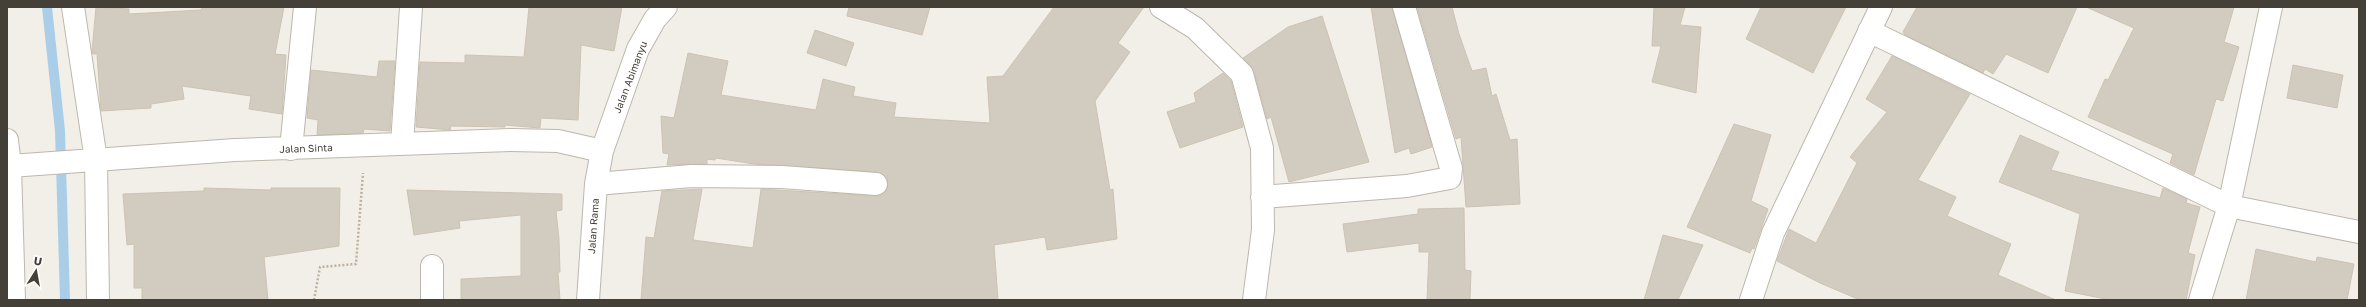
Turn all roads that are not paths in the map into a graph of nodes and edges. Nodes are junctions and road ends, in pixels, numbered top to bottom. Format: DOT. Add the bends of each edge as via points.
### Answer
graph roads {
  1 [pos="73,7"];
  2 [pos="305,7"];
  3 [pos="411,7"];
  4 [pos="665,7"];
  5 [pos="1161,7"];
  6 [pos="1404,7"];
  7 [pos="1881,7"];
  8 [pos="2271,7"];
  9 [pos="1870,31"];
  10 [pos="7,140"];
  11 [pos="402,144"];
  12 [pos="291,149"];
  13 [pos="602,151"];
  14 [pos="88,161"];
  15 [pos="10,166"];
  16 [pos="596,184"];
  17 [pos="876,184"];
  18 [pos="1262,198"];
  19 [pos="2229,206"];
  20 [pos="2359,232"];
  21 [pos="432,266"];
  22 [pos="14,300"];
  23 [pos="98,300"];
  24 [pos="432,300"];
  25 [pos="588,300"];
  26 [pos="1254,300"];
  27 [pos="1751,300"];
  28 [pos="2200,300"];
  1 -- 14 [label="street"];
  2 -- 12 [label="street"];
  3 -- 11 [label="street"];
  4 -- 13 [label="street, Jalan Abimanyu" via="638,49"];
  5 -- 18 [label="street" via="1195,28 1242,74 1262,148"];
  6 -- 18 [label="street" via="1452,168 1450,178 1407,186"];
  7 -- 9 [label="street"];
  8 -- 19 [label="street"];
  9 -- 19 [label="street"];
  9 -- 27 [label="street" via="1773,233"];
  10 -- 15 [label="street"];
  11 -- 12 [label="street, Jalan Sinta"];
  11 -- 13 [label="street, Jalan Sinta" via="558,141"];
  12 -- 14 [label="street, Jalan Sinta" via="235,150"];
  13 -- 16 [label="street, Jalan Rama"];
  14 -- 15 [label="street, Jalan Sinta"];
  14 -- 23 [label="street"];
  15 -- 22 [label="street"];
  16 -- 17 [label="street" via="691,176 782,177"];
  16 -- 25 [label="street, Jalan Rama"];
  18 -- 26 [label="street" via="1263,230"];
  19 -- 20 [label="street"];
  19 -- 28 [label="street"];
  21 -- 24 [label="street"];
}
